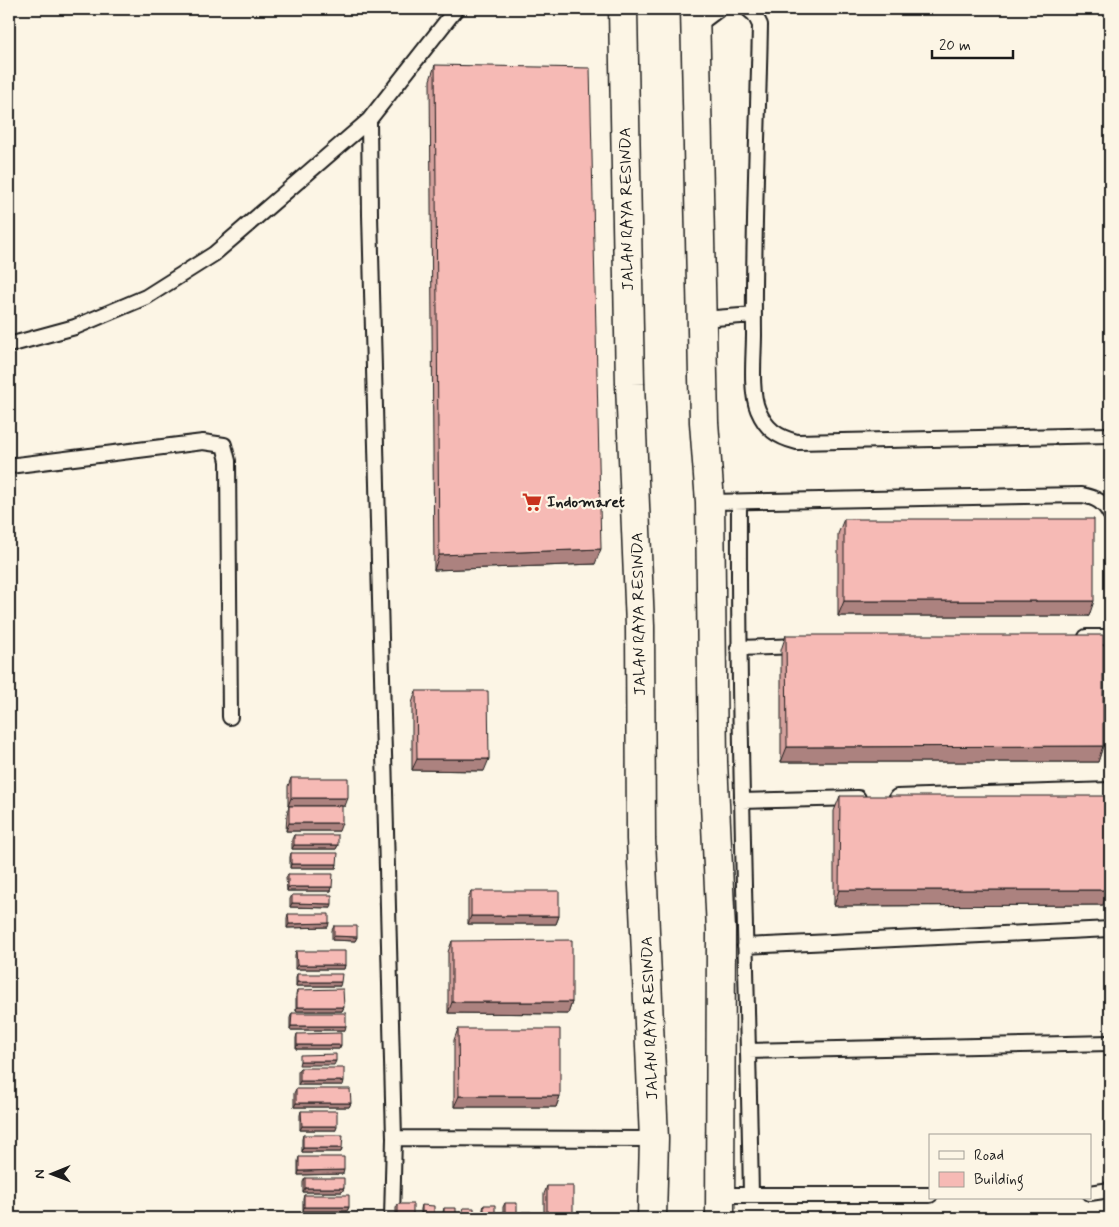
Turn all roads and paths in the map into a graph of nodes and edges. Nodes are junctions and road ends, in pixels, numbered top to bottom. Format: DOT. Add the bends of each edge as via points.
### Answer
graph roads {
  1 [pos="456,9"];
  2 [pos="623,9"];
  3 [pos="719,9"];
  4 [pos="748,9"];
  5 [pos="695,18"];
  6 [pos="369,120"];
  7 [pos="754,316"];
  8 [pos="702,319"];
  9 [pos="9,345"];
  10 [pos="1110,435"];
  11 [pos="9,466"];
  12 [pos="710,502"];
  13 [pos="739,503"];
  14 [pos="1110,514"];
  15 [pos="1110,637"];
  16 [pos="1071,638"];
  17 [pos="817,646"];
  18 [pos="738,648"];
  19 [pos="230,716"];
  20 [pos="1110,790"];
  21 [pos="741,801"];
  22 [pos="1110,929"];
  23 [pos="745,946"];
  24 [pos="1110,1043"];
  25 [pos="748,1051"];
  26 [pos="394,1138"];
  27 [pos="654,1139"];
  28 [pos="1110,1190"];
  29 [pos="1092,1193"];
  30 [pos="751,1195"];
  31 [pos="929,1195"];
  32 [pos="720,1207"];
  33 [pos="392,1218"];
  34 [pos="652,1218"];
  1 -- 6 [label="lane"];
  2 -- 27 [label="street, JALAN RAYA RESINDA" via="630,384 640,626 641,839"];
  3 -- 5 [label="lane"];
  4 -- 7 [label="lane" via="760,26"];
  5 -- 8 [label="street"];
  6 -- 9 [label="lane" via="214,254 146,297 76,327"];
  6 -- 26 [label="lane"];
  7 -- 8 [label="lane"];
  7 -- 10 [label="lane" via="755,400 763,420 772,432 783,439 797,442"];
  8 -- 12 [label="street" via="704,422"];
  11 -- 19 [label="lane" via="203,442 224,445 228,461"];
  12 -- 13 [label="lane"];
  12 -- 32 [label="street" via="713,762 721,930"];
  13 -- 14 [label="lane" via="1082,495 1095,497 1106,505"];
  13 -- 18 [label="lane"];
  15 -- 16 [label="lane"];
  17 -- 18 [label="lane"];
  18 -- 21 [label="lane"];
  20 -- 21 [label="lane"];
  21 -- 23 [label="lane"];
  22 -- 23 [label="lane"];
  23 -- 25 [label="lane"];
  24 -- 25 [label="lane"];
  25 -- 30 [label="lane"];
  26 -- 27 [label="lane"];
  26 -- 33 [label="lane"];
  27 -- 34 [label="street, JALAN RAYA RESINDA"];
  28 -- 29 [label="lane"];
  30 -- 31 [label="lane"];
  30 -- 32 [label="lane"];
}
